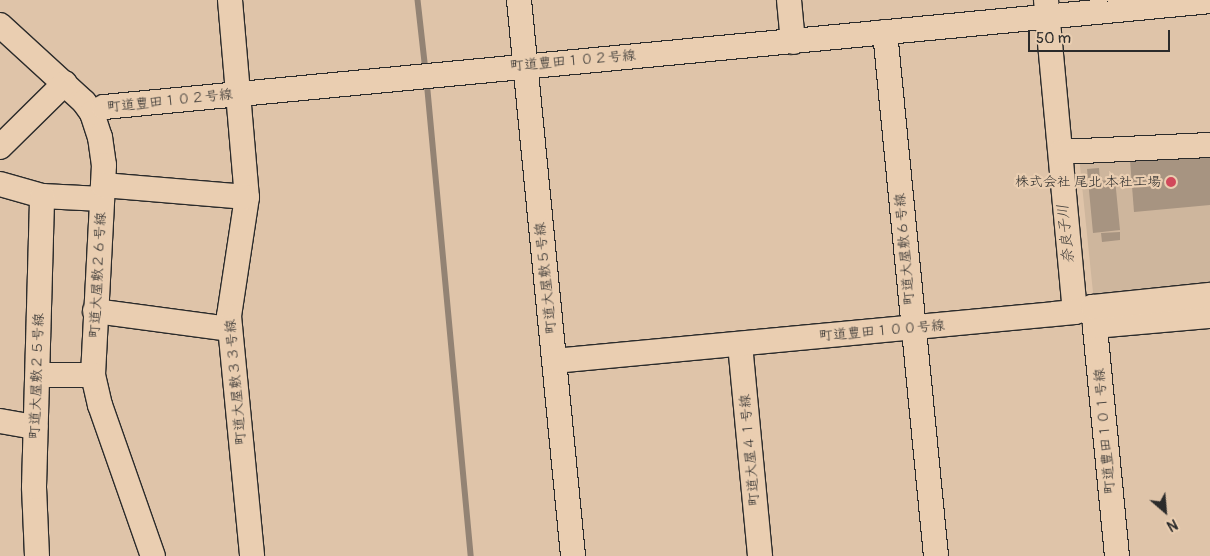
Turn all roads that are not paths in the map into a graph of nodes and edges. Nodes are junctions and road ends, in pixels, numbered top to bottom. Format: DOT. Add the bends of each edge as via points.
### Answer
graph roads {
  1 [pos="230,0"];
  2 [pos="519,0"];
  3 [pos="789,0"];
  4 [pos="1210,1"];
  5 [pos="1052,13"];
  6 [pos="0,25"];
  7 [pos="885,32"];
  8 [pos="793,42"];
  9 [pos="526,66"];
  10 [pos="65,83"];
  11 [pos="239,94"];
  12 [pos="92,113"];
  13 [pos="1210,145"];
  14 [pos="0,147"];
  15 [pos="1061,152"];
  16 [pos="0,184"];
  17 [pos="102,192"];
  18 [pos="42,196"];
  19 [pos="247,197"];
  20 [pos="1210,295"];
  21 [pos="95,311"];
  22 [pos="1088,315"];
  23 [pos="1210,316"];
  24 [pos="913,328"];
  25 [pos="230,329"];
  26 [pos="740,344"];
  27 [pos="554,361"];
  28 [pos="39,375"];
  29 [pos="93,376"];
  30 [pos="0,421"];
  31 [pos="35,427"];
  32 [pos="37,556"];
  33 [pos="153,556"];
  34 [pos="252,556"];
  35 [pos="573,556"];
  36 [pos="760,556"];
  37 [pos="936,556"];
  38 [pos="1117,556"];
  1 -- 11 [label="street, 町道大屋敷３３号線"];
  2 -- 9 [label="street, 町道大屋敷５号線"];
  3 -- 8 [label="street"];
  4 -- 5 [label="street, 町道豊田１０２号線"];
  5 -- 7 [label="street, 町道豊田１０２号線"];
  5 -- 15 [label="street, 町道豊田１０１号線"];
  6 -- 10 [label="street, 町道大屋敷２６号線"];
  7 -- 8 [label="street, 町道豊田１０２号線"];
  7 -- 24 [label="street, 町道大屋敷６号線"];
  8 -- 9 [label="street, 町道豊田１０２号線"];
  9 -- 11 [label="street, 町道豊田１０２号線"];
  9 -- 27 [label="street, 町道大屋敷５号線"];
  10 -- 12 [label="street, 町道大屋敷２６号線"];
  10 -- 14 [label="street"];
  11 -- 12 [label="street, 町道豊田１０２号線" via="104,107"];
  11 -- 19 [label="street, 町道大屋敷３３号線"];
  12 -- 17 [label="street, 町道大屋敷２６号線" via="104,157"];
  13 -- 15 [label="street"];
  15 -- 22 [label="street, 町道豊田１０１号線"];
  16 -- 18 [label="street"];
  17 -- 18 [label="street"];
  17 -- 19 [label="street"];
  17 -- 21 [label="street, 町道大屋敷２６号線"];
  18 -- 28 [label="street, 町道大屋敷２５号線"];
  19 -- 25 [label="street, 町道大屋敷３３号線"];
  20 -- 22 [label="street, 町道豊田１００号線"];
  21 -- 25 [label="street"];
  21 -- 29 [label="street, 町道大屋敷２６号線"];
  22 -- 23 [label="street"];
  22 -- 24 [label="street, 町道豊田１００号線"];
  22 -- 38 [label="street, 町道豊田１０１号線"];
  24 -- 26 [label="street, 町道豊田１００号線"];
  24 -- 37 [label="street, 町道大屋敷６号線"];
  25 -- 34 [label="street, 町道大屋敷３３号線"];
  26 -- 27 [label="street, 町道豊田１００号線"];
  26 -- 36 [label="street, 町道大屋４１号線"];
  27 -- 35 [label="street, 町道大屋敷５号線"];
  28 -- 29 [label="street"];
  28 -- 31 [label="street, 町道大屋敷２５号線"];
  29 -- 33 [label="street, 町道大屋敷２６号線" via="100,405"];
  30 -- 31 [label="street"];
  31 -- 32 [label="street, 町道大屋敷２５号線"];
}
